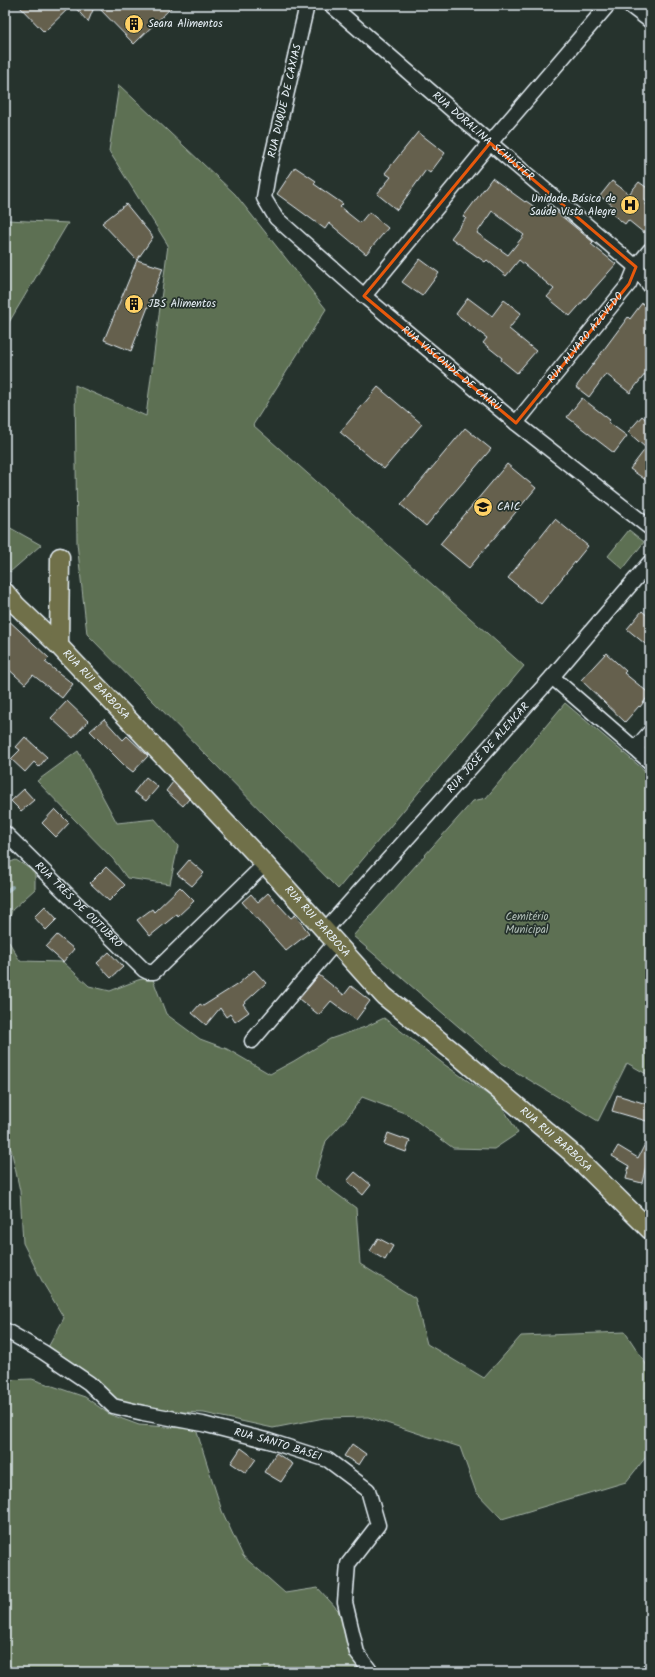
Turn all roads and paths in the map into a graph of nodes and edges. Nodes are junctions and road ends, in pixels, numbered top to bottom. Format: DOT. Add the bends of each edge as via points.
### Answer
graph roads {
  1 [pos="307,5"];
  2 [pos="331,5"];
  3 [pos="608,5"];
  4 [pos="629,5"];
  5 [pos="650,21"];
  6 [pos="490,143"];
  7 [pos="264,198"];
  8 [pos="650,250"];
  9 [pos="636,267"];
  10 [pos="650,286"];
  11 [pos="364,296"];
  12 [pos="516,422"];
  13 [pos="650,528"];
  14 [pos="60,558"];
  15 [pos="650,562"];
  16 [pos="5,592"];
  17 [pos="59,646"];
  18 [pos="552,678"];
  19 [pos="650,732"];
  20 [pos="635,749"];
  21 [pos="650,762"];
  22 [pos="5,833"];
  23 [pos="265,864"];
  24 [pos="330,937"];
  25 [pos="252,1041"];
  26 [pos="650,1230"];
  27 [pos="5,1330"];
  28 [pos="650,1670"];
  29 [pos="371,1672"];
  30 [pos="647,1672"];
  1 -- 7 [label="street, RUA DUQUE DE CAXIAS"];
  2 -- 6 [label="street, RUA DORALINA SCHUSTER"];
  3 -- 6 [label="street"];
  4 -- 5 [label="street"];
  6 -- 9 [label="street, RUA DORALINA SCHUSTER"];
  6 -- 11 [label="street"];
  7 -- 11 [label="street, RUA VISCONDE DE CAIRÚ" via="276,218"];
  8 -- 9 [label="street, RUA ALVARO AZEVEDO"];
  9 -- 10 [label="street, RUA DORALINA SCHUSTER"];
  9 -- 12 [label="street, RUA ALVARO AZEVEDO" via="629,284"];
  11 -- 12 [label="street, RUA VISCONDE DE CAIRÚ"];
  12 -- 13 [label="street, RUA VISCONDE DE CAIRÚ"];
  14 -- 17 [label="main road"];
  15 -- 18 [label="street, RUA JOSÉ DE ALENCAR"];
  16 -- 17 [label="main road, RUA RUI BARBOSA"];
  17 -- 23 [label="main road, RUA RUI BARBOSA"];
  18 -- 20 [label="street"];
  18 -- 24 [label="street, RUA JOSÉ DE ALENCAR"];
  19 -- 20 [label="street"];
  20 -- 21 [label="street"];
  22 -- 23 [label="street, RUA TRÊS DE OUTUBRO" via="148,972 154,972"];
  23 -- 24 [label="main road, RUA RUI BARBOSA"];
  24 -- 25 [label="street, RUA JOSÉ DE ALENCAR"];
  24 -- 26 [label="main road, RUA RUI BARBOSA" via="384,996 572,1153"];
  27 -- 29 [label="street, RUA SANTO BASEI" via="89,1383 113,1406 203,1424 328,1460 368,1490 378,1525 348,1564 345,1602 358,1652"];
  28 -- 30 [label="street"];
}
